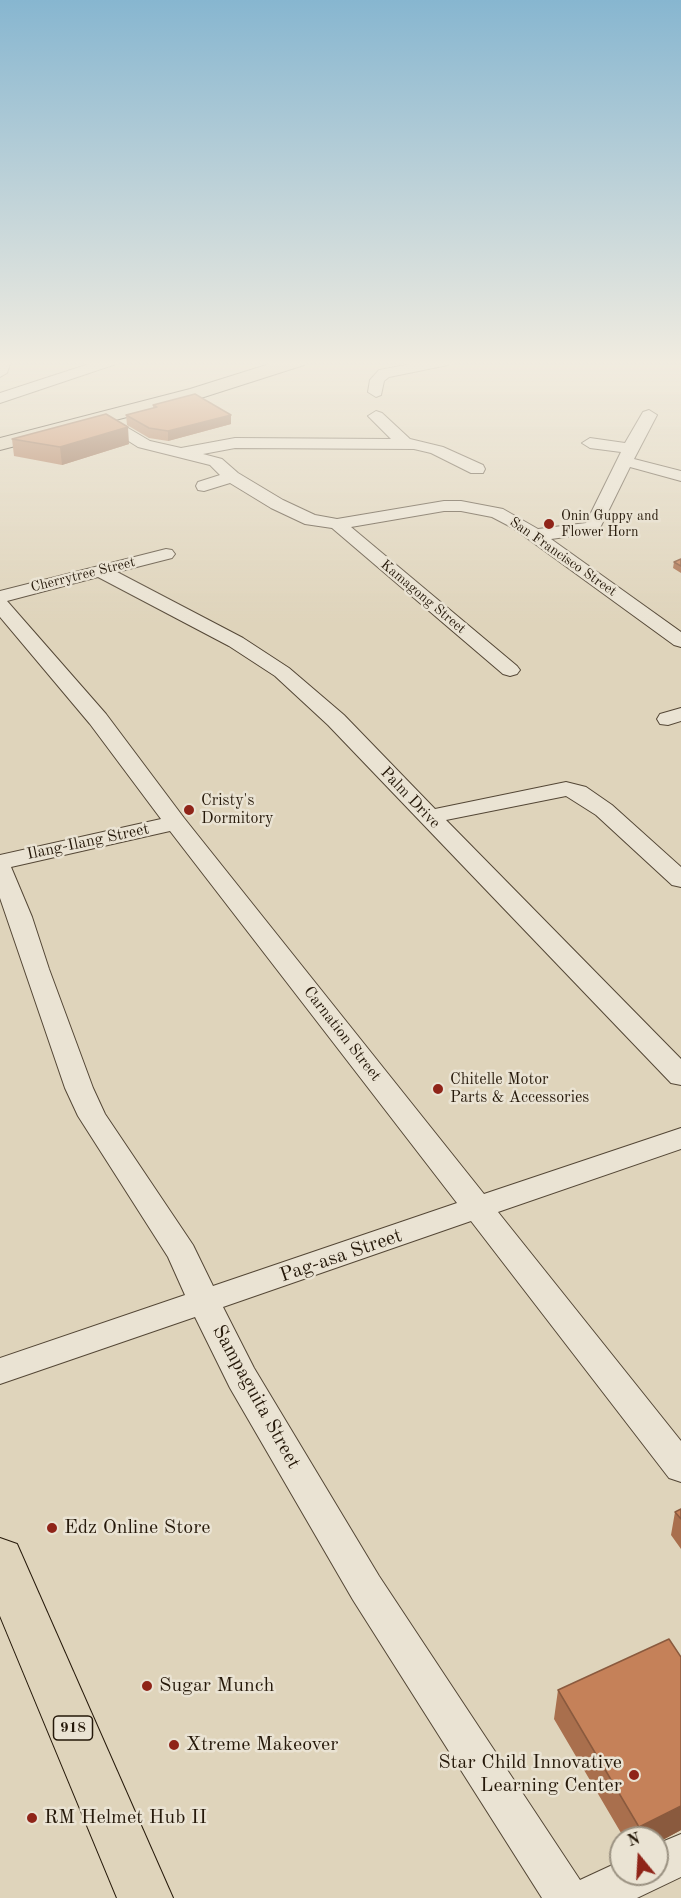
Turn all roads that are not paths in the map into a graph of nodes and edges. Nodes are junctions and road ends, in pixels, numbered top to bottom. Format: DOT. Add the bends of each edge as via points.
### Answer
graph roads {
  1 [pos="170,450"];
  2 [pos="196,450"];
  3 [pos="436,450"];
  4 [pos="612,450"];
  5 [pos="629,450"];
  6 [pos="181,452"];
  7 [pos="627,454"];
  8 [pos="477,469"];
  9 [pos="681,476"];
  10 [pos="232,477"];
  11 [pos="220,500"];
  12 [pos="337,524"];
  13 [pos="535,535"];
  14 [pos="166,554"];
  15 [pos="100,571"];
  16 [pos="0,597"];
  17 [pos="0,605"];
  18 [pos="678,635"];
  19 [pos="510,670"];
  20 [pos="429,817"];
  21 [pos="176,823"];
  22 [pos="0,862"];
  23 [pos="0,868"];
  24 [pos="681,880"];
  25 [pos="681,1076"];
  26 [pos="681,1138"];
  27 [pos="479,1209"];
  28 [pos="204,1302"];
  29 [pos="0,1371"];
  30 [pos="681,1467"];
  31 [pos="0,1559"];
  32 [pos="616,1886"];
  33 [pos="144,1898"];
  34 [pos="567,1898"];
  35 [pos="590,1898"];
  1 -- 6 [label="street, San Francisco Street"];
  2 -- 6 [label="street"];
  3 -- 8 [label="street"];
  4 -- 7 [label="street"];
  5 -- 7 [label="street"];
  6 -- 10 [label="street, San Francisco Street" via="216,462"];
  7 -- 9 [label="street"];
  7 -- 13 [label="street" via="593,526"];
  10 -- 11 [label="street" via="204,486"];
  10 -- 12 [label="street, San Francisco Street" via="293,513"];
  12 -- 13 [label="street, San Francisco Street" via="425,507 461,506 497,513"];
  12 -- 19 [label="street, Kamagong Street"];
  13 -- 18 [label="street, San Francisco Street"];
  14 -- 15 [label="street, Cherrytree Street"];
  15 -- 16 [label="street, Cherrytree Street"];
  15 -- 20 [label="street, Palm Drive" via="236,642 282,672 336,720"];
  17 -- 21 [label="street, Carnation Street" via="98,719"];
  20 -- 24 [label="street" via="566,789 578,792 604,810"];
  20 -- 25 [label="street, Palm Drive"];
  21 -- 22 [label="street, Ilang-Ilang Street"];
  21 -- 27 [label="street, Carnation Street"];
  23 -- 28 [label="street, Sampaguita Street" via="84,1097 109,1143 182,1253"];
  26 -- 27 [label="street, Pag-asa Street"];
  27 -- 28 [label="street, Pag-asa Street"];
  27 -- 30 [label="street, Carnation Street"];
  28 -- 29 [label="street, Pag-asa Street"];
  28 -- 34 [label="street, Sampaguita Street" via="242,1378 366,1588"];
  31 -- 33 [label="main road, 918"];
  32 -- 35 [label="street"];
}
